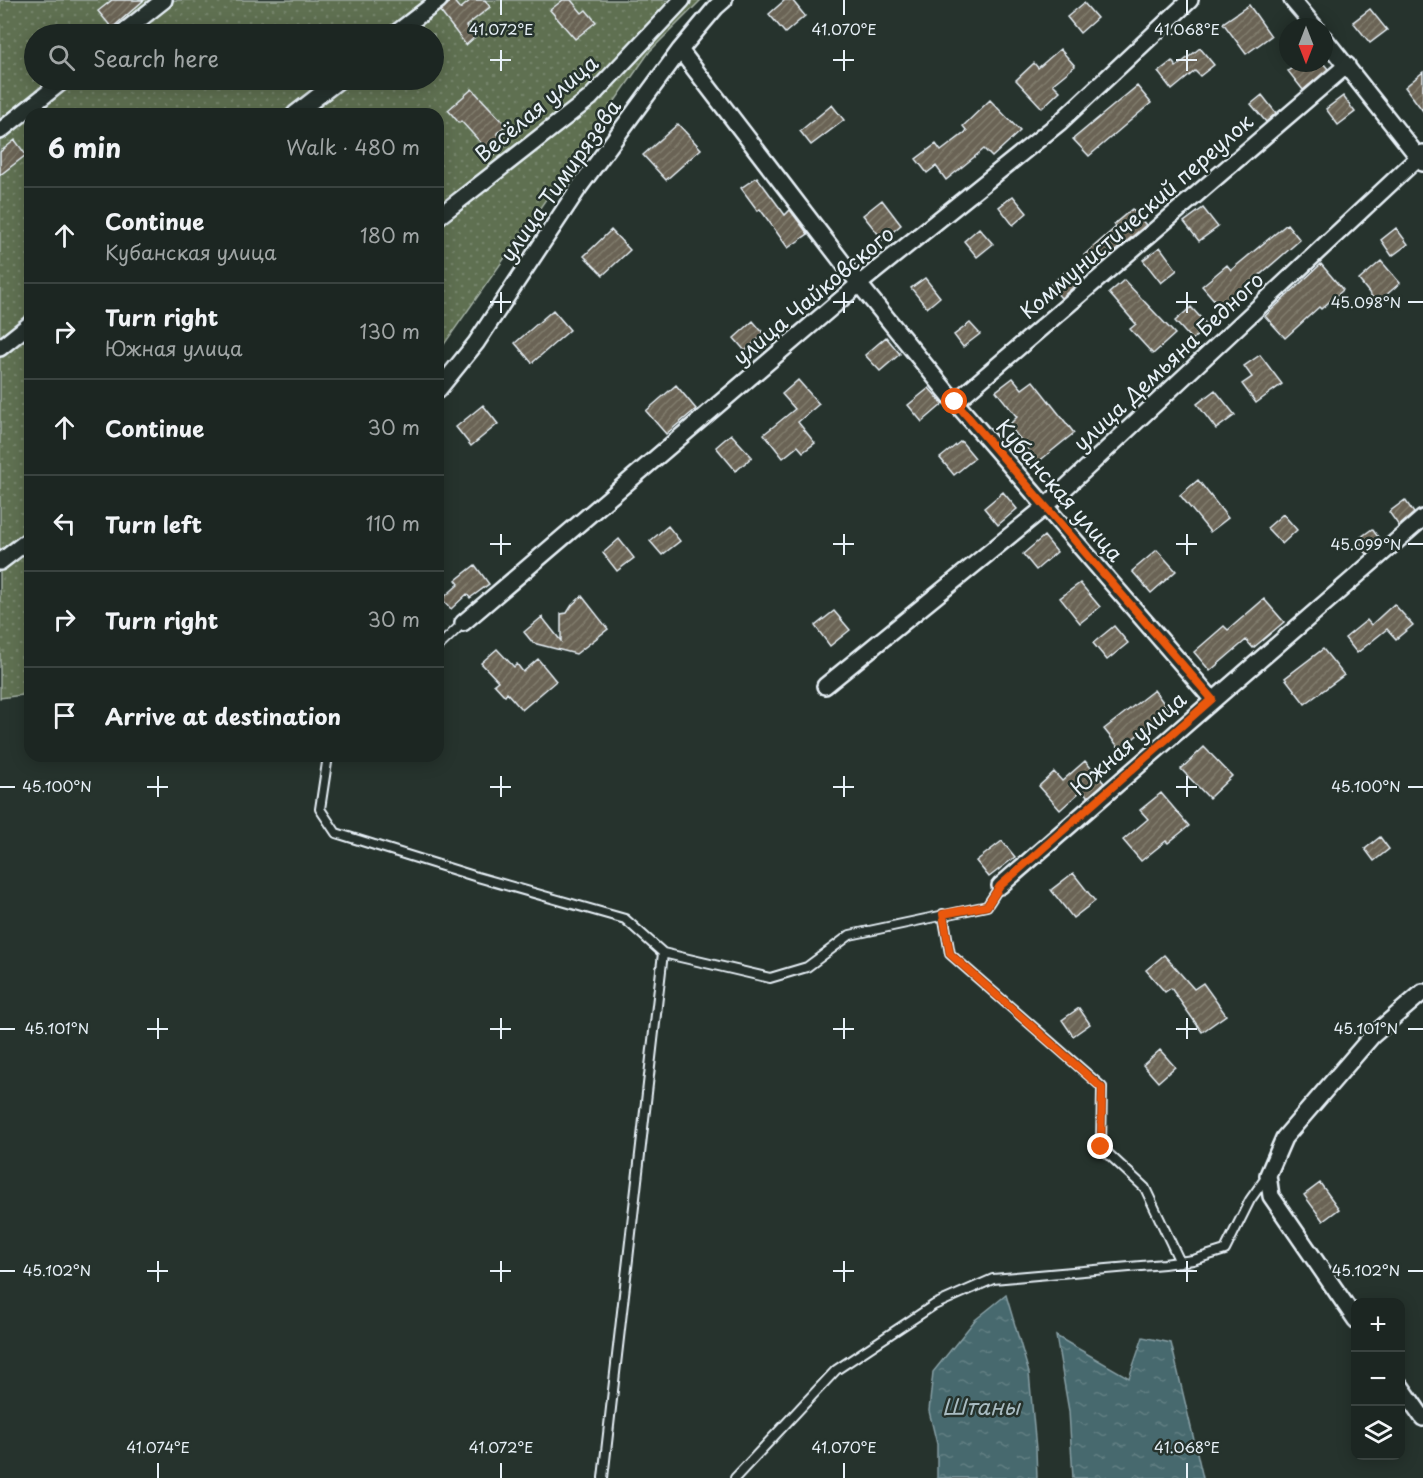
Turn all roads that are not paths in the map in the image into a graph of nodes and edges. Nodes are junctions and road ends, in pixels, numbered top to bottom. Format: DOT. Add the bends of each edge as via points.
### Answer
graph roads {
  1 [pos="164,0"];
  2 [pos="439,0"];
  3 [pos="682,0"];
  4 [pos="724,0"];
  5 [pos="1190,0"];
  6 [pos="1292,0"];
  7 [pos="1307,18"];
  8 [pos="134,24"];
  9 [pos="408,24"];
  10 [pos="1333,49"];
  11 [pos="680,50"];
  12 [pos="1347,65"];
  13 [pos="51,90"];
  14 [pos="326,90"];
  15 [pos="29,108"];
  16 [pos="303,108"];
  17 [pos="24,112"];
  18 [pos="0,131"];
  19 [pos="1422,157"];
  20 [pos="444,213"];
  21 [pos="859,284"];
  22 [pos="24,329"];
  23 [pos="0,348"];
  24 [pos="444,383"];
  25 [pos="955,402"];
  26 [pos="1045,507"];
  27 [pos="1423,518"];
  28 [pos="24,544"];
  29 [pos="0,562"];
  30 [pos="463,623"];
  31 [pos="444,641"];
  32 [pos="825,686"];
  33 [pos="1212,699"];
  34 [pos="327,762"];
  35 [pos="1000,886"];
  36 [pos="943,914"];
  37 [pos="663,952"];
  38 [pos="1423,992"];
  39 [pos="1268,1175"];
  40 [pos="1180,1262"];
  41 [pos="1351,1313"];
  42 [pos="1405,1390"];
  43 [pos="1422,1412"];
  44 [pos="603,1478"];
  45 [pos="735,1478"];
  1 -- 8 [label="street"];
  2 -- 9 [label="street"];
  3 -- 20 [label="street, Весёлая улица" via="590,98"];
  4 -- 11 [label="street, улица Тимирязева"];
  5 -- 21 [label="street, улица Чайковского" via="1059,123"];
  6 -- 7 [label="street"];
  10 -- 12 [label="street"];
  11 -- 21 [label="street, Кубанская улица"];
  11 -- 24 [label="street, улица Тимирязева" via="580,186 476,344"];
  12 -- 19 [label="street"];
  12 -- 25 [label="street, Коммунистический переулок"];
  13 -- 15 [label="street"];
  14 -- 16 [label="street"];
  17 -- 18 [label="street"];
  19 -- 26 [label="street, улица Демьяна Бедного"];
  21 -- 25 [label="street, Кубанская улица"];
  21 -- 30 [label="street, улица Чайковского"];
  22 -- 23 [label="street"];
  25 -- 26 [label="street, Кубанская улица"];
  26 -- 32 [label="street, улица Демьяна Бедного"];
  26 -- 33 [label="street, Кубанская улица"];
  27 -- 33 [label="street, Южная улица"];
  28 -- 29 [label="street"];
  30 -- 31 [label="lane"];
  33 -- 35 [label="street, Южная улица"];
  34 -- 37 [label="lane" via="320,809 336,833 625,919"];
  35 -- 36 [label="lane" via="987,906"];
  36 -- 37 [label="lane" via="850,935 807,967 770,978"];
  36 -- 40 [label="lane" via="950,954 1102,1088 1101,1147 1145,1188"];
  37 -- 44 [label="lane"];
  38 -- 39 [label="street" via="1372,1036 1284,1138"];
  39 -- 40 [label="lane" via="1250,1200 1225,1250"];
  39 -- 41 [label="street" via="1271,1196"];
  40 -- 45 [label="lane" via="993,1279 934,1305 836,1370"];
  42 -- 43 [label="street"];
}
